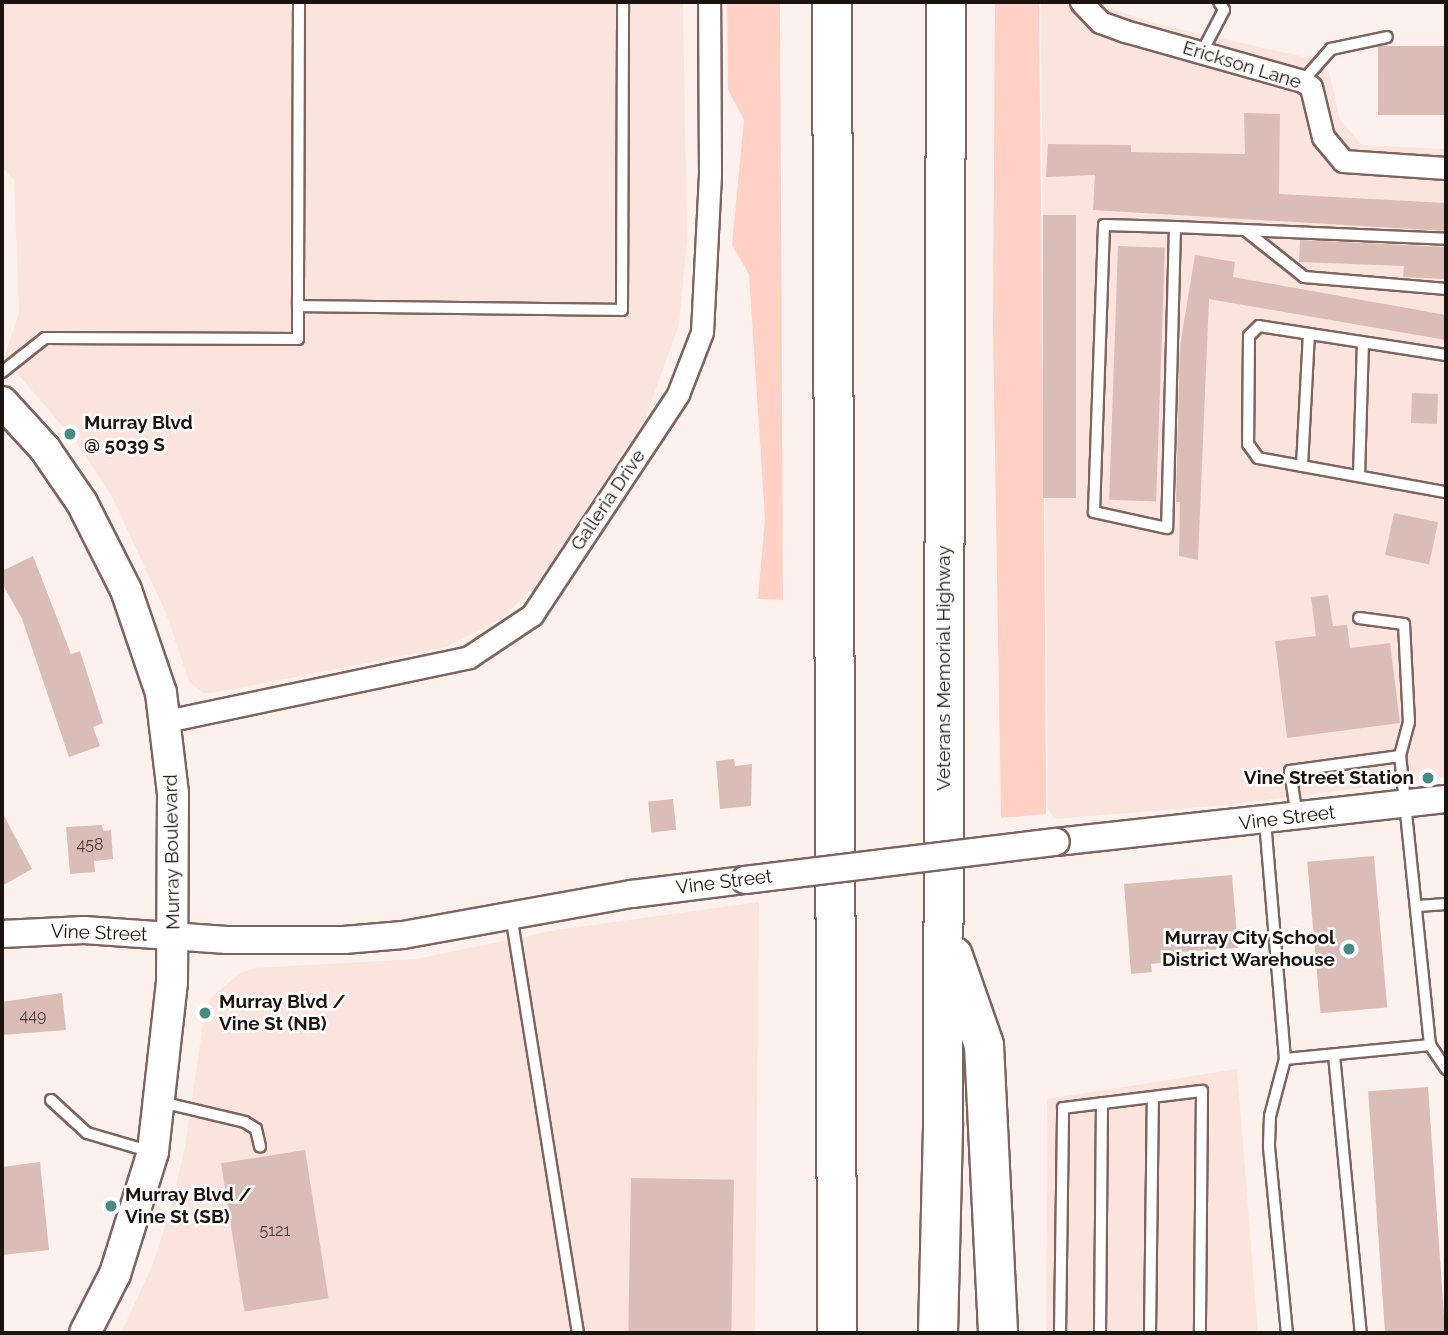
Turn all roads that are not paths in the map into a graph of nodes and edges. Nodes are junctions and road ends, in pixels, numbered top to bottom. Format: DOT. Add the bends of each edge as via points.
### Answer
graph roads {
  1 [pos="299,2"];
  2 [pos="623,2"];
  3 [pos="709,2"];
  4 [pos="832,2"];
  5 [pos="946,2"];
  6 [pos="1219,2"];
  7 [pos="1081,3"];
  8 [pos="1387,37"];
  9 [pos="1202,52"];
  10 [pos="1303,81"];
  11 [pos="1446,168"];
  12 [pos="1175,227"];
  13 [pos="1245,230"];
  14 [pos="1446,239"];
  15 [pos="1446,289"];
  16 [pos="298,306"];
  17 [pos="1309,334"];
  18 [pos="1363,344"];
  19 [pos="1446,355"];
  20 [pos="2,372"];
  21 [pos="2,402"];
  22 [pos="1303,466"];
  23 [pos="1359,476"];
  24 [pos="1446,492"];
  25 [pos="1359,618"];
  26 [pos="166,721"];
  27 [pos="1400,756"];
  28 [pos="1446,799"];
  29 [pos="1408,803"];
  30 [pos="1297,817"];
  31 [pos="1265,821"];
  32 [pos="1446,904"];
  33 [pos="1418,906"];
  34 [pos="511,915"];
  35 [pos="944,932"];
  36 [pos="2,934"];
  37 [pos="174,936"];
  38 [pos="1430,1045"];
  39 [pos="1334,1055"];
  40 [pos="1286,1059"];
  41 [pos="1446,1069"];
  42 [pos="1153,1097"];
  43 [pos="51,1100"];
  44 [pos="160,1102"];
  45 [pos="1102,1103"];
  46 [pos="260,1147"];
  47 [pos="153,1152"];
  48 [pos="85,1333"];
  49 [pos="578,1333"];
  50 [pos="837,1333"];
  51 [pos="937,1333"];
  52 [pos="999,1333"];
  53 [pos="1060,1333"];
  54 [pos="1100,1333"];
  55 [pos="1150,1333"];
  56 [pos="1200,1333"];
  57 [pos="1287,1333"];
  58 [pos="1361,1333"];
  1 -- 16 [label="lane"];
  2 -- 16 [label="lane" via="622,310"];
  3 -- 26 [label="street, Galleria Drive" via="710,175 702,332 678,394 532,615 469,657"];
  4 -- 50 [label="highway"];
  5 -- 35 [label="highway, Veterans Memorial Highway"];
  6 -- 9 [label="lane" via="1224,10"];
  7 -- 9 [label="street, Erickson Lane" via="1100,22"];
  8 -- 10 [label="lane" via="1331,49"];
  9 -- 10 [label="street, Erickson Lane"];
  10 -- 11 [label="street, Erickson Lane" via="1311,87 1323,137 1343,161"];
  12 -- 12 [label="lane" via="1104,225 1094,512 1167,528"];
  12 -- 13 [label="lane"];
  13 -- 14 [label="lane"];
  13 -- 15 [label="lane" via="1304,277"];
  16 -- 20 [label="lane" via="298,338 45,338"];
  17 -- 18 [label="lane"];
  17 -- 22 [label="lane"];
  17 -- 22 [label="lane" via="1259,326 1249,336 1248,444 1258,458"];
  18 -- 19 [label="lane"];
  18 -- 23 [label="lane"];
  21 -- 26 [label="main road, Murray Boulevard" via="45,449 109,553 142,628"];
  22 -- 23 [label="lane"];
  23 -- 24 [label="lane"];
  25 -- 27 [label="lane" via="1404,624 1409,722"];
  26 -- 37 [label="main road, Murray Boulevard" via="173,793"];
  27 -- 29 [label="lane"];
  27 -- 30 [label="lane" via="1290,771"];
  28 -- 29 [label="street, Vine Street"];
  29 -- 30 [label="street, Vine Street"];
  29 -- 33 [label="lane"];
  30 -- 31 [label="street, Vine Street"];
  31 -- 34 [label="street, Vine Street, bridge" via="745,880"];
  31 -- 40 [label="lane"];
  32 -- 33 [label="lane"];
  33 -- 38 [label="lane"];
  34 -- 37 [label="street, Vine Street" via="403,935 344,940"];
  34 -- 49 [label="lane"];
  35 -- 51 [label="highway, Veterans Memorial Highway"];
  35 -- 52 [label="highway" via="984,1045"];
  36 -- 37 [label="street, Vine Street" via="84,930"];
  37 -- 44 [label="main road, Murray Boulevard"];
  38 -- 39 [label="lane"];
  38 -- 41 [label="lane"];
  39 -- 40 [label="lane"];
  39 -- 58 [label="lane"];
  40 -- 57 [label="lane" via="1270,1116 1269,1147"];
  42 -- 45 [label="lane"];
  42 -- 55 [label="lane"];
  42 -- 56 [label="lane" via="1202,1091"];
  43 -- 47 [label="lane" via="87,1133"];
  44 -- 46 [label="lane" via="246,1122 256,1129"];
  44 -- 47 [label="main road, Murray Boulevard"];
  45 -- 53 [label="lane" via="1063,1108"];
  45 -- 54 [label="lane"];
  47 -- 48 [label="main road, Murray Boulevard" via="120,1263"];
}
